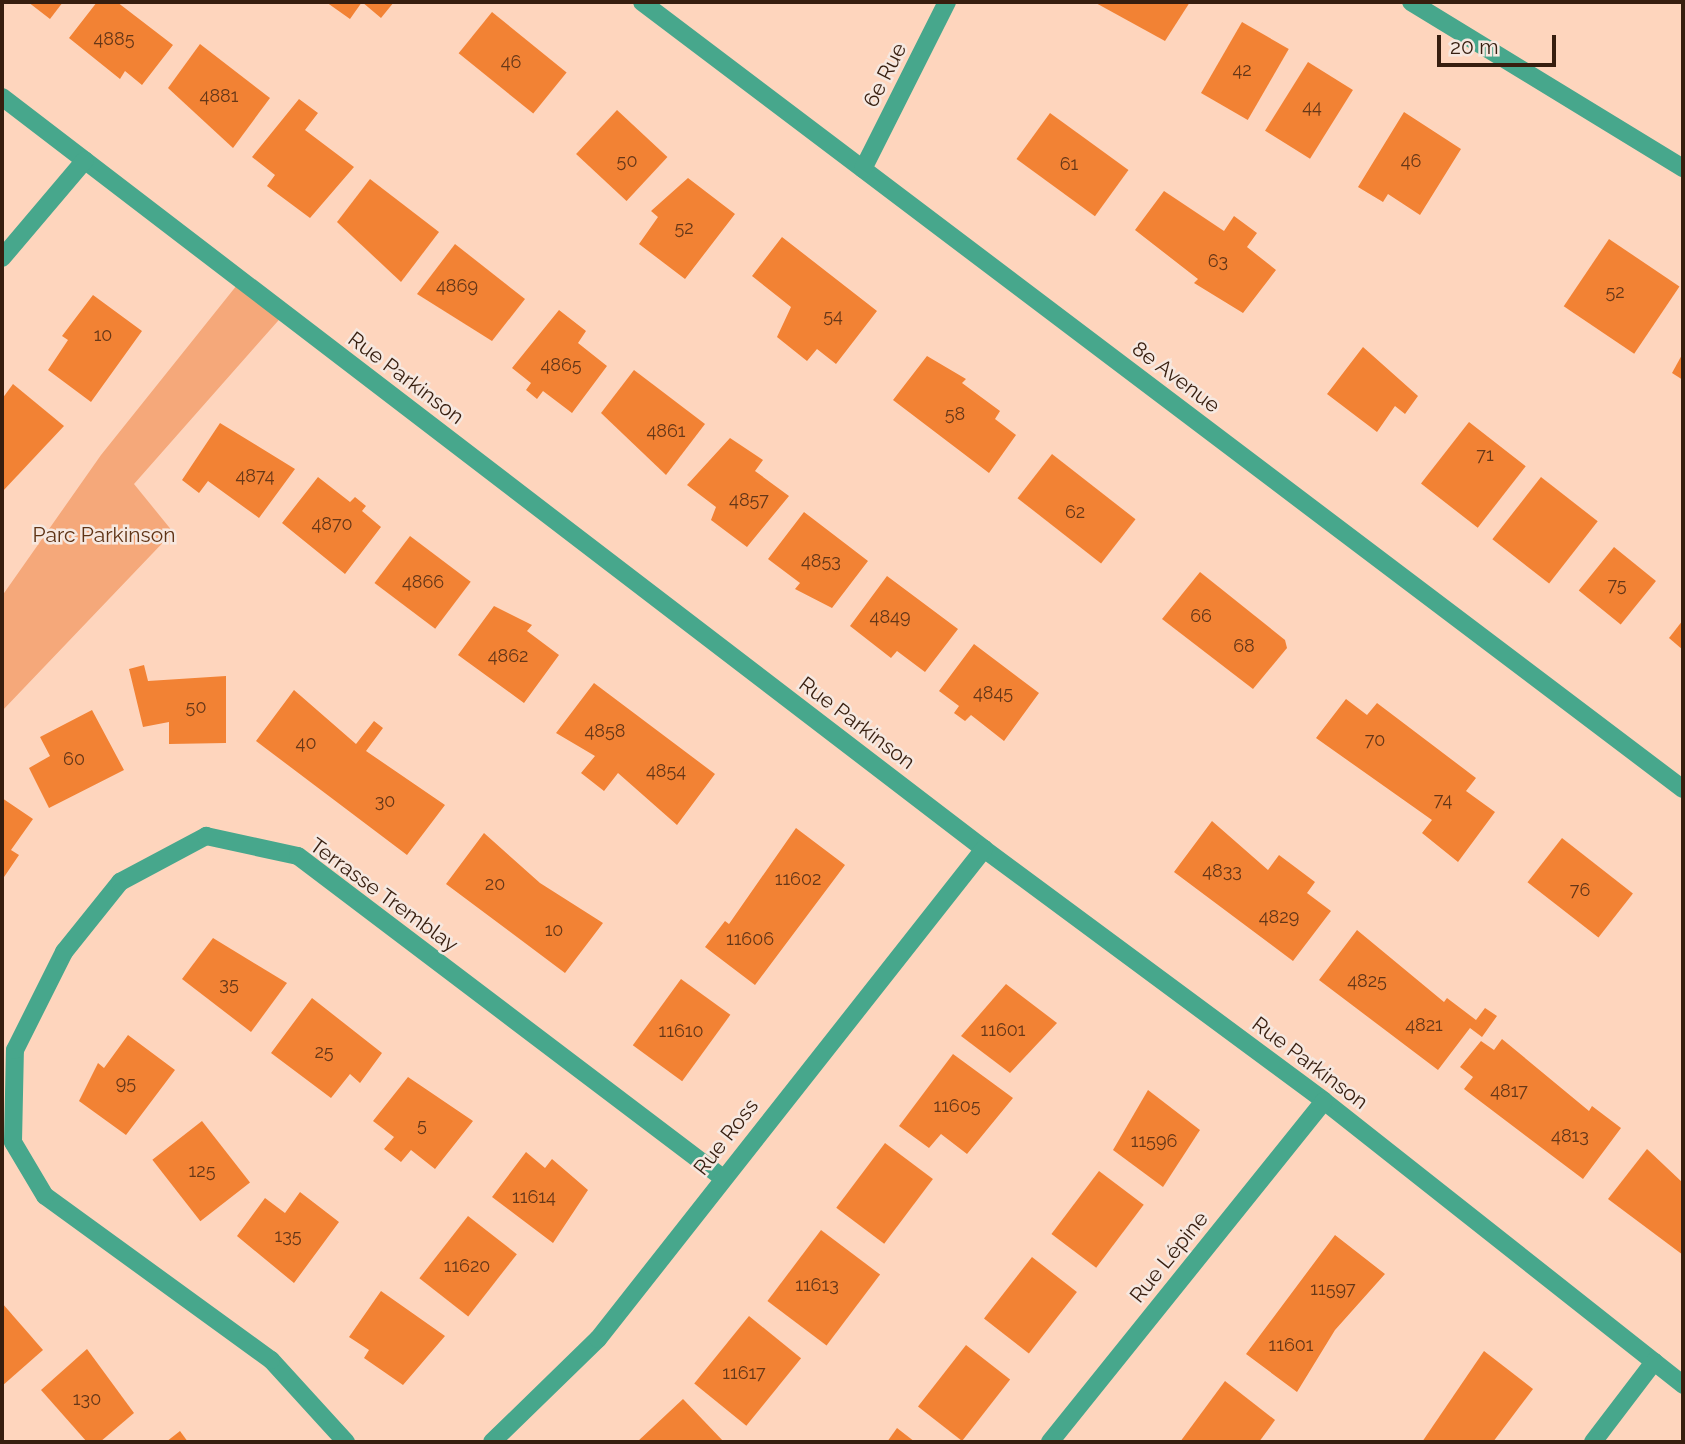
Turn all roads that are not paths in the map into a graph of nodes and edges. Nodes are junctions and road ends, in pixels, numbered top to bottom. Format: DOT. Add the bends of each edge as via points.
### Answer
graph roads {
  1 [pos="642,2"];
  2 [pos="947,2"];
  3 [pos="1411,2"];
  4 [pos="2,97"];
  5 [pos="85,160"];
  6 [pos="1683,168"];
  7 [pos="863,169"];
  8 [pos="2,258"];
  9 [pos="1683,789"];
  10 [pos="984,849"];
  11 [pos="1324,1101"];
  12 [pos="723,1178"];
  13 [pos="1654,1362"];
  14 [pos="1683,1385"];
  15 [pos="346,1442"];
  16 [pos="492,1442"];
  17 [pos="1050,1442"];
  18 [pos="1593,1442"];
  1 -- 7 [label="street, 8e Avenue"];
  2 -- 7 [label="street, 6e Rue"];
  3 -- 6 [label="street"];
  4 -- 5 [label="street, Rue Parkinson"];
  5 -- 8 [label="street"];
  5 -- 10 [label="street, Rue Parkinson"];
  7 -- 9 [label="street, 8e Avenue"];
  10 -- 11 [label="street, Rue Parkinson"];
  10 -- 12 [label="street, Rue Ross"];
  11 -- 13 [label="street, Rue Parkinson"];
  11 -- 17 [label="street, Rue Lépine"];
  12 -- 15 [label="street, Terrasse Tremblay" via="298,856 206,836 120,882 64,952 15,1050 13,1142 45,1196 271,1360"];
  12 -- 16 [label="street, Rue Ross" via="598,1339"];
  13 -- 14 [label="street, Rue Parkinson"];
  13 -- 18 [label="street"];
}
